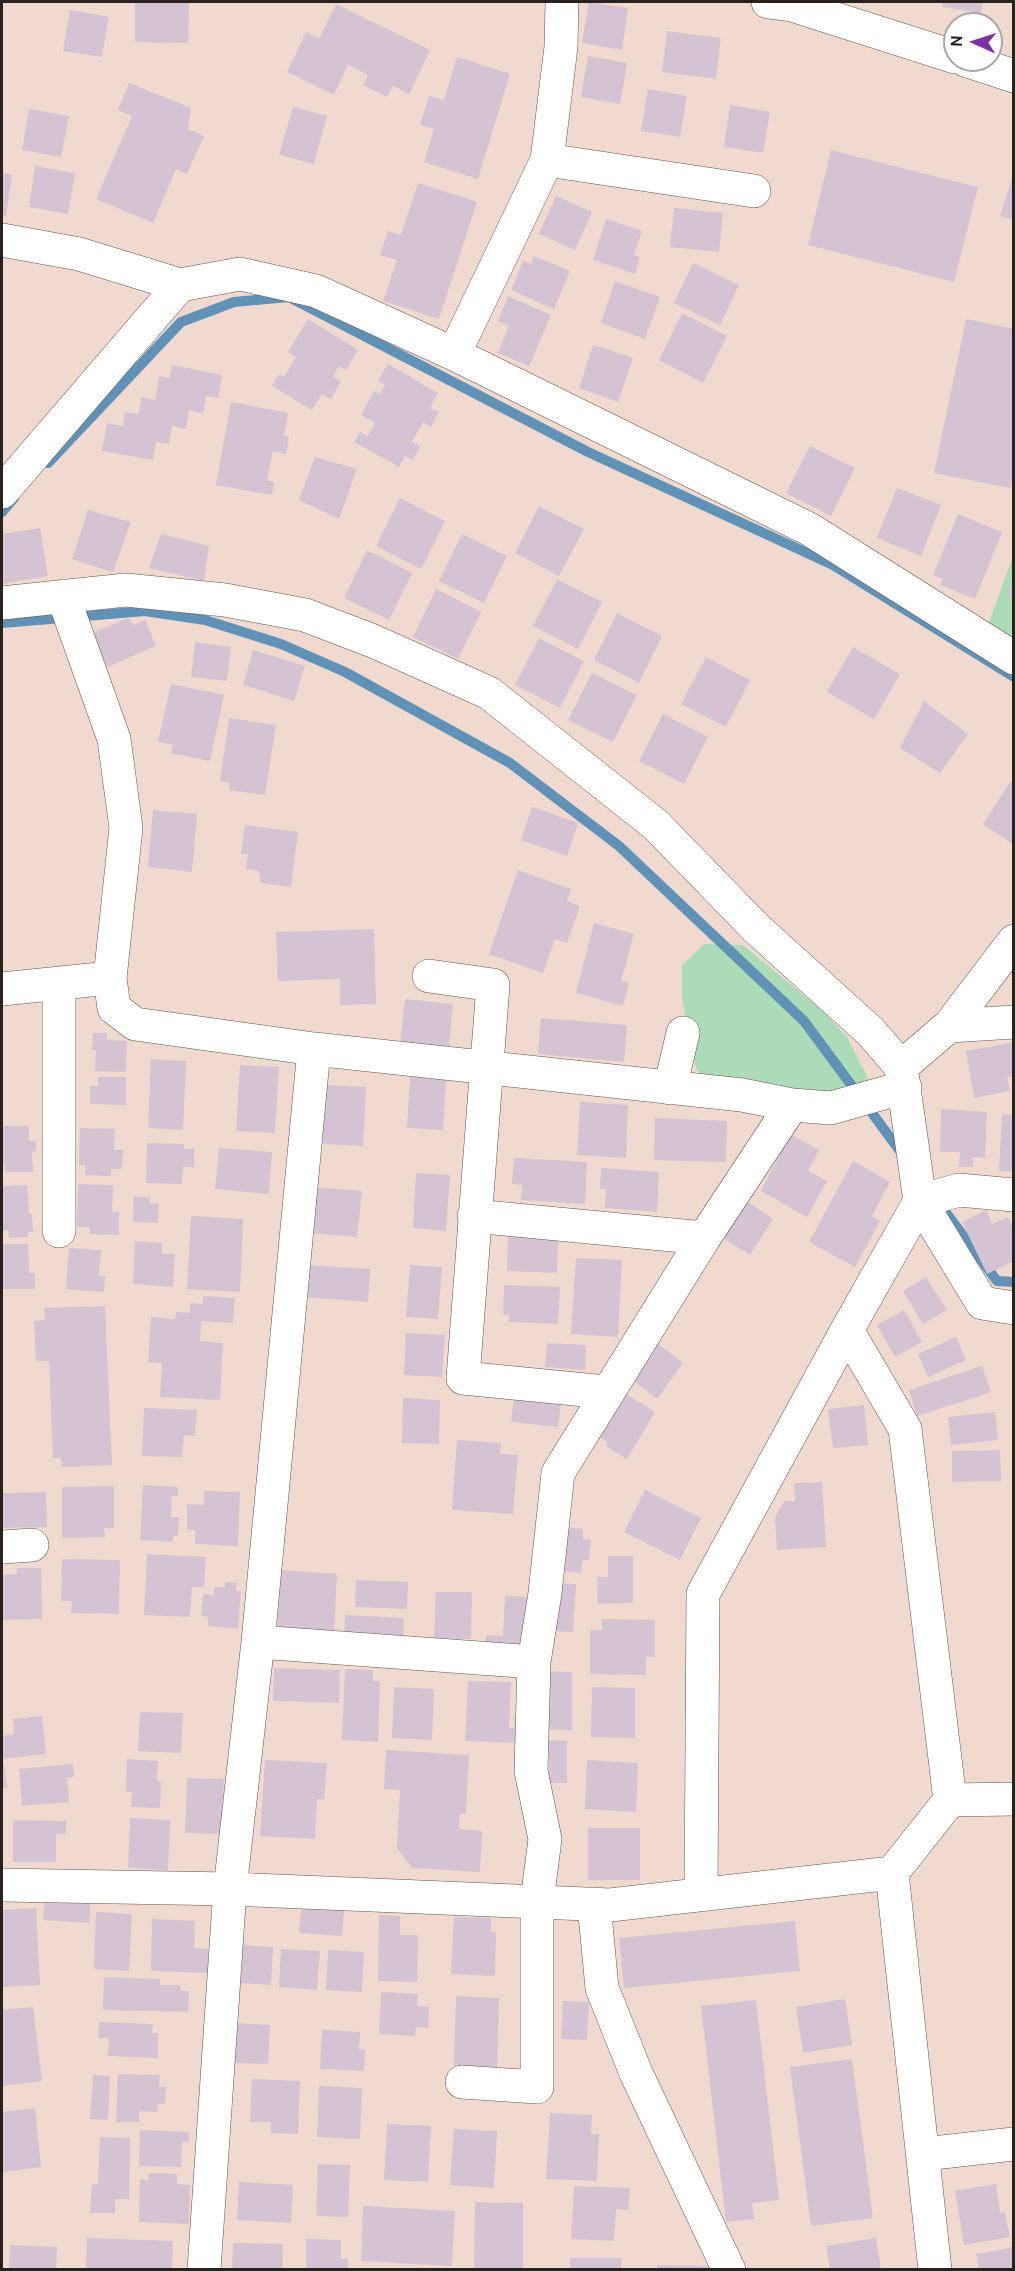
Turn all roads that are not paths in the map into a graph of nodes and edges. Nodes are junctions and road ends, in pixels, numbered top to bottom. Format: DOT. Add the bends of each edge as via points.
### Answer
graph roads {
  1 [pos="562,2"];
  2 [pos="768,2"];
  3 [pos="943,53"];
  4 [pos="547,160"];
  5 [pos="754,191"];
  6 [pos="2,240"];
  7 [pos="180,285"];
  8 [pos="454,354"];
  9 [pos="2,492"];
  10 [pos="63,596"];
  11 [pos="2,603"];
  12 [pos="1014,658"];
  13 [pos="1014,941"];
  14 [pos="429,976"];
  15 [pos="110,978"];
  16 [pos="59,984"];
  17 [pos="2,989"];
  18 [pos="1014,1022"];
  19 [pos="949,1026"];
  20 [pos="683,1033"];
  21 [pos="314,1049"];
  22 [pos="486,1067"];
  23 [pos="903,1077"];
  24 [pos="670,1088"];
  25 [pos="792,1105"];
  26 [pos="1014,1195"];
  27 [pos="920,1201"];
  28 [pos="474,1216"];
  29 [pos="59,1232"];
  30 [pos="704,1238"];
  31 [pos="1014,1308"];
  32 [pos="847,1330"];
  33 [pos="606,1392"];
  34 [pos="258,1642"];
  35 [pos="534,1662"];
  36 [pos="1014,1799"];
  37 [pos="950,1800"];
  38 [pos="892,1873"];
  39 [pos="2,1884"];
  40 [pos="230,1889"];
  41 [pos="701,1893"];
  42 [pos="537,1901"];
  43 [pos="594,1904"];
  44 [pos="462,2082"];
  45 [pos="1014,2144"];
  46 [pos="924,2154"];
  47 [pos="204,2270"];
  48 [pos="729,2270"];
  49 [pos="935,2270"];
  1 -- 4 [label="street" via="561,47"];
  2 -- 3 [label="street" via="792,4"];
  4 -- 5 [label="street"];
  4 -- 8 [label="street"];
  6 -- 7 [label="street" via="80,254"];
  7 -- 8 [label="street" via="240,274 316,291"];
  7 -- 9 [label="street"];
  8 -- 12 [label="street" via="809,529"];
  10 -- 11 [label="street"];
  10 -- 15 [label="street" via="114,739 126,828"];
  10 -- 23 [label="street" via="126,590 225,600 305,615 489,693 656,825 756,928 871,1032"];
  13 -- 19 [label="street"];
  14 -- 22 [label="street" via="493,985"];
  15 -- 16 [label="street"];
  15 -- 21 [label="street" via="114,1008 135,1024"];
  16 -- 17 [label="street"];
  16 -- 29 [label="street"];
  18 -- 19 [label="street"];
  19 -- 23 [label="street"];
  20 -- 24 [label="street"];
  21 -- 22 [label="street"];
  21 -- 34 [label="street"];
  22 -- 24 [label="street"];
  22 -- 28 [label="street"];
  23 -- 25 [label="street" via="831,1108"];
  23 -- 27 [label="street"];
  24 -- 25 [label="street" via="742,1095"];
  25 -- 30 [label="street"];
  26 -- 27 [label="street" via="959,1190"];
  27 -- 31 [label="street" via="982,1304"];
  27 -- 32 [label="street"];
  28 -- 30 [label="street"];
  28 -- 33 [label="street" via="463,1378"];
  30 -- 33 [label="street"];
  32 -- 37 [label="street" via="905,1429"];
  32 -- 41 [label="street" via="703,1594"];
  33 -- 35 [label="street" via="558,1473"];
  34 -- 35 [label="street"];
  34 -- 40 [label="street"];
  35 -- 42 [label="street" via="531,1771 545,1839"];
  36 -- 37 [label="street"];
  37 -- 38 [label="street"];
  38 -- 41 [label="street"];
  38 -- 46 [label="street"];
  39 -- 40 [label="street"];
  40 -- 42 [label="street"];
  40 -- 47 [label="street"];
  41 -- 43 [label="street"];
  42 -- 43 [label="street"];
  42 -- 44 [label="street" via="537,2087"];
  43 -- 48 [label="street" via="602,1988 636,2073"];
  45 -- 46 [label="street"];
  46 -- 49 [label="street"];
}
